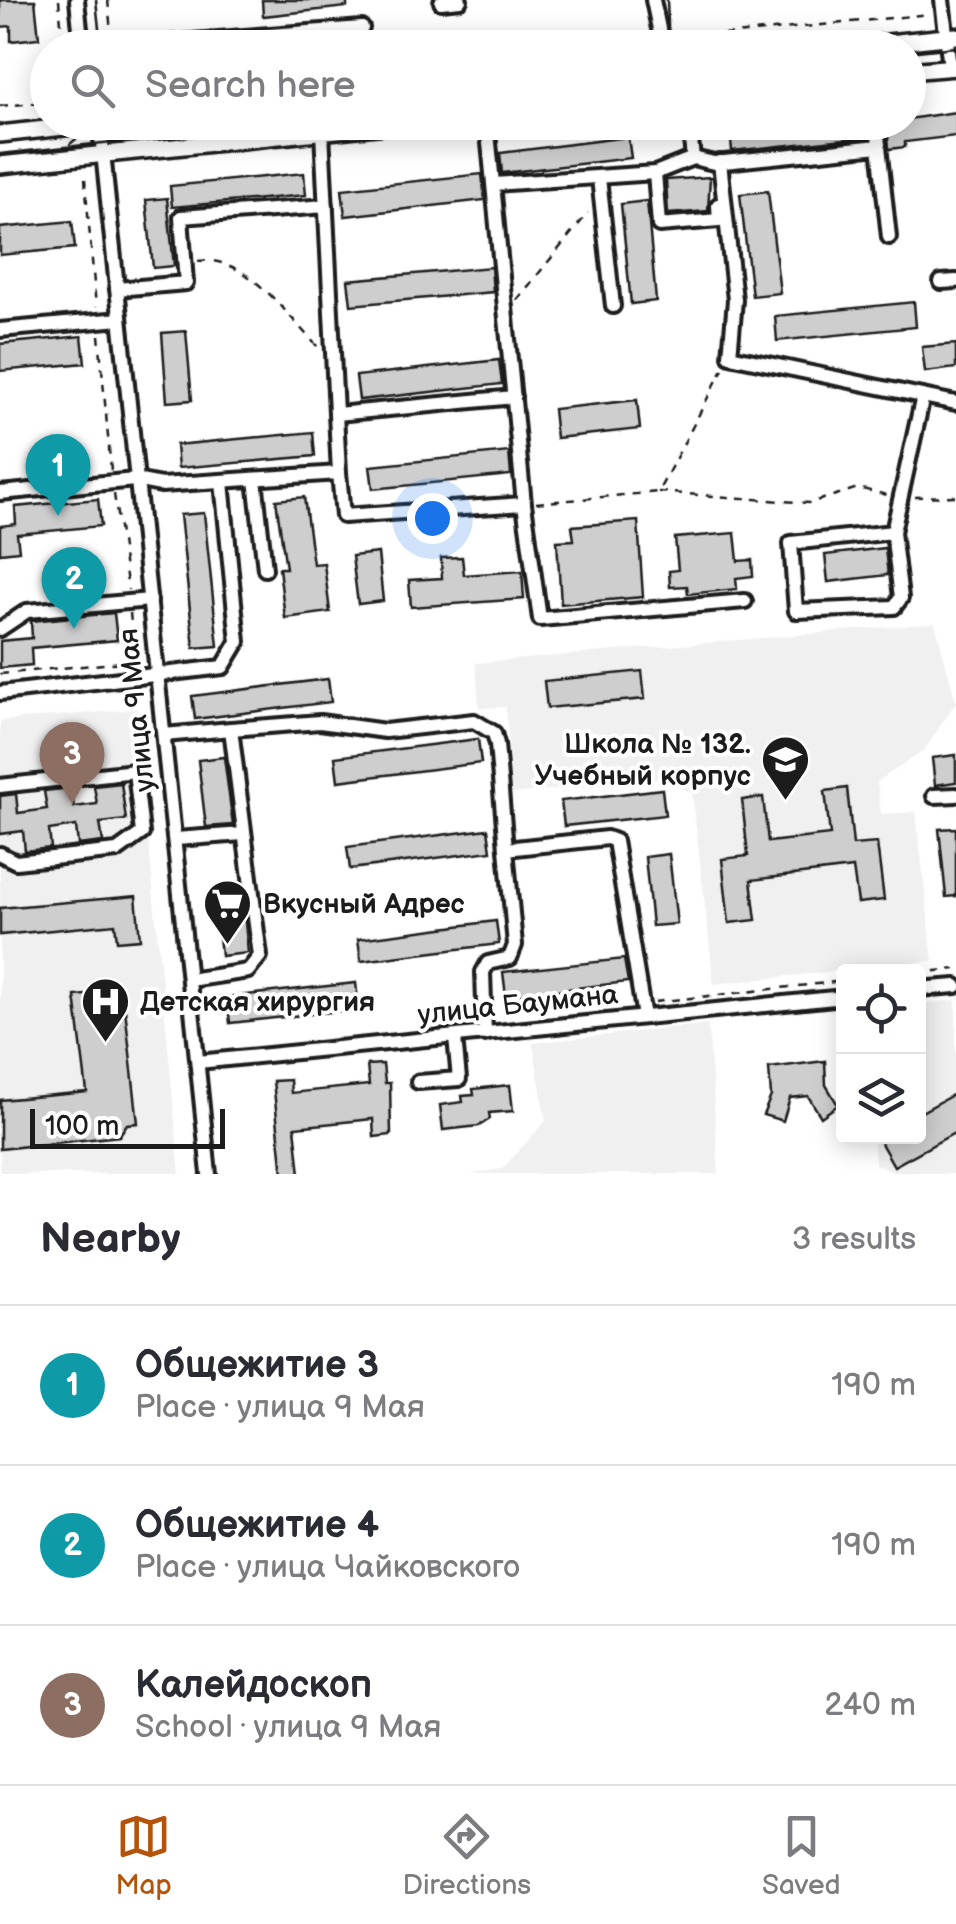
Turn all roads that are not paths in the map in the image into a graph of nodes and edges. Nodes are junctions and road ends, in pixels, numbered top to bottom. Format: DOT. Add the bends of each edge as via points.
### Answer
graph roads {
  1 [pos="77,0"];
  2 [pos="460,0"];
  3 [pos="654,0"];
  4 [pos="441,2"];
  5 [pos="943,6"];
  6 [pos="362,28"];
  7 [pos="80,30"];
  8 [pos="334,30"];
  9 [pos="661,30"];
  10 [pos="951,36"];
  11 [pos="926,39"];
  12 [pos="953,67"];
  13 [pos="926,70"];
  14 [pos="30,131"];
  15 [pos="0,134"];
  16 [pos="100,140"];
  17 [pos="246,140"];
  18 [pos="322,140"];
  19 [pos="489,140"];
  20 [pos="691,140"];
  21 [pos="878,140"];
  22 [pos="879,146"];
  23 [pos="104,155"];
  24 [pos="693,158"];
  25 [pos="717,163"];
  26 [pos="0,165"];
  27 [pos="655,173"];
  28 [pos="600,178"];
  29 [pos="494,184"];
  30 [pos="326,206"];
  31 [pos="888,238"];
  32 [pos="117,288"];
  33 [pos="613,306"];
  34 [pos="120,320"];
  35 [pos="0,330"];
  36 [pos="923,396"];
  37 [pos="514,397"];
  38 [pos="956,403"];
  39 [pos="337,414"];
  40 [pos="339,474"];
  41 [pos="255,479"];
  42 [pos="135,480"];
  43 [pos="222,482"];
  44 [pos="4,489"];
  45 [pos="524,504"];
  46 [pos="893,532"];
  47 [pos="264,570"];
  48 [pos="150,600"];
  49 [pos="746,601"];
  50 [pos="0,629"];
  51 [pos="159,675"];
  52 [pos="0,693"];
  53 [pos="230,730"];
  54 [pos="164,736"];
  55 [pos="0,786"];
  56 [pos="956,795"];
  57 [pos="934,796"];
  58 [pos="243,834"];
  59 [pos="176,840"];
  60 [pos="506,849"];
  61 [pos="0,854"];
  62 [pos="190,980"];
  63 [pos="956,986"];
  64 [pos="926,988"];
  65 [pos="836,998"];
  66 [pos="644,1017"];
  67 [pos="484,1034"];
  68 [pos="455,1038"];
  69 [pos="198,1062"];
  70 [pos="418,1082"];
  71 [pos="209,1174"];
  1 -- 7 [label="street"];
  2 -- 4 [label="street"];
  3 -- 9 [label="street"];
  5 -- 10 [label="street"];
  6 -- 8 [label="street"];
  10 -- 11 [label="main road"];
  10 -- 12 [label="street"];
  12 -- 13 [label="main road"];
  14 -- 15 [label="main road"];
  16 -- 23 [label="street, улица 9 Мая"];
  17 -- 23 [label="main road"];
  18 -- 30 [label="street"];
  19 -- 29 [label="street"];
  20 -- 24 [label="street"];
  21 -- 22 [label="street"];
  22 -- 25 [label="street"];
  22 -- 31 [label="street"];
  23 -- 26 [label="main road"];
  23 -- 32 [label="street, улица 9 Мая"];
  24 -- 25 [label="street"];
  24 -- 27 [label="street"];
  25 -- 27 [label="street" via="719,220 659,226"];
  25 -- 36 [label="street" via="735,300 730,356"];
  27 -- 28 [label="street"];
  28 -- 29 [label="street"];
  28 -- 33 [label="street"];
  29 -- 37 [label="street"];
  30 -- 32 [label="street" via="181,217 186,283"];
  30 -- 39 [label="street"];
  32 -- 34 [label="street, улица 9 Мая"];
  34 -- 35 [label="street"];
  34 -- 42 [label="street, улица 9 Мая"];
  36 -- 38 [label="street"];
  36 -- 46 [label="street"];
  37 -- 39 [label="street"];
  37 -- 45 [label="street"];
  39 -- 40 [label="street"];
  40 -- 41 [label="street"];
  40 -- 45 [label="street" via="343,516"];
  41 -- 43 [label="street"];
  41 -- 47 [label="street"];
  42 -- 43 [label="street"];
  42 -- 44 [label="street"];
  42 -- 48 [label="street, улица 9 Мая"];
  43 -- 51 [label="street" via="238,642 223,666"];
  45 -- 49 [label="street" via="540,618"];
  46 -- 46 [label="street" via="901,598 894,607 796,611 790,543"];
  48 -- 50 [label="street" via="26,611"];
  48 -- 51 [label="street, улица 9 Мая"];
  51 -- 52 [label="street"];
  51 -- 54 [label="street, улица 9 Мая"];
  53 -- 54 [label="street"];
  53 -- 58 [label="street"];
  53 -- 60 [label="street" via="320,722 365,732 474,721 497,744"];
  54 -- 59 [label="street, улица 9 Мая"];
  55 -- 61 [label="street" via="134,771 142,833 117,851 16,862"];
  56 -- 57 [label="street"];
  58 -- 59 [label="street"];
  58 -- 62 [label="street" via="260,956 248,971"];
  59 -- 62 [label="street, улица 9 Мая"];
  60 -- 66 [label="street" via="615,841"];
  60 -- 67 [label="street" via="515,946 510,958 488,963 483,972"];
  62 -- 69 [label="street, улица 9 Мая"];
  63 -- 64 [label="street"];
  65 -- 66 [label="street, улица Баумана"];
  66 -- 67 [label="street, улица Баумана"];
  67 -- 68 [label="street, улица Баумана"];
  68 -- 69 [label="street, улица Баумана"];
  68 -- 70 [label="street" via="459,1078"];
  69 -- 71 [label="street, улица 9 Мая"];
}
